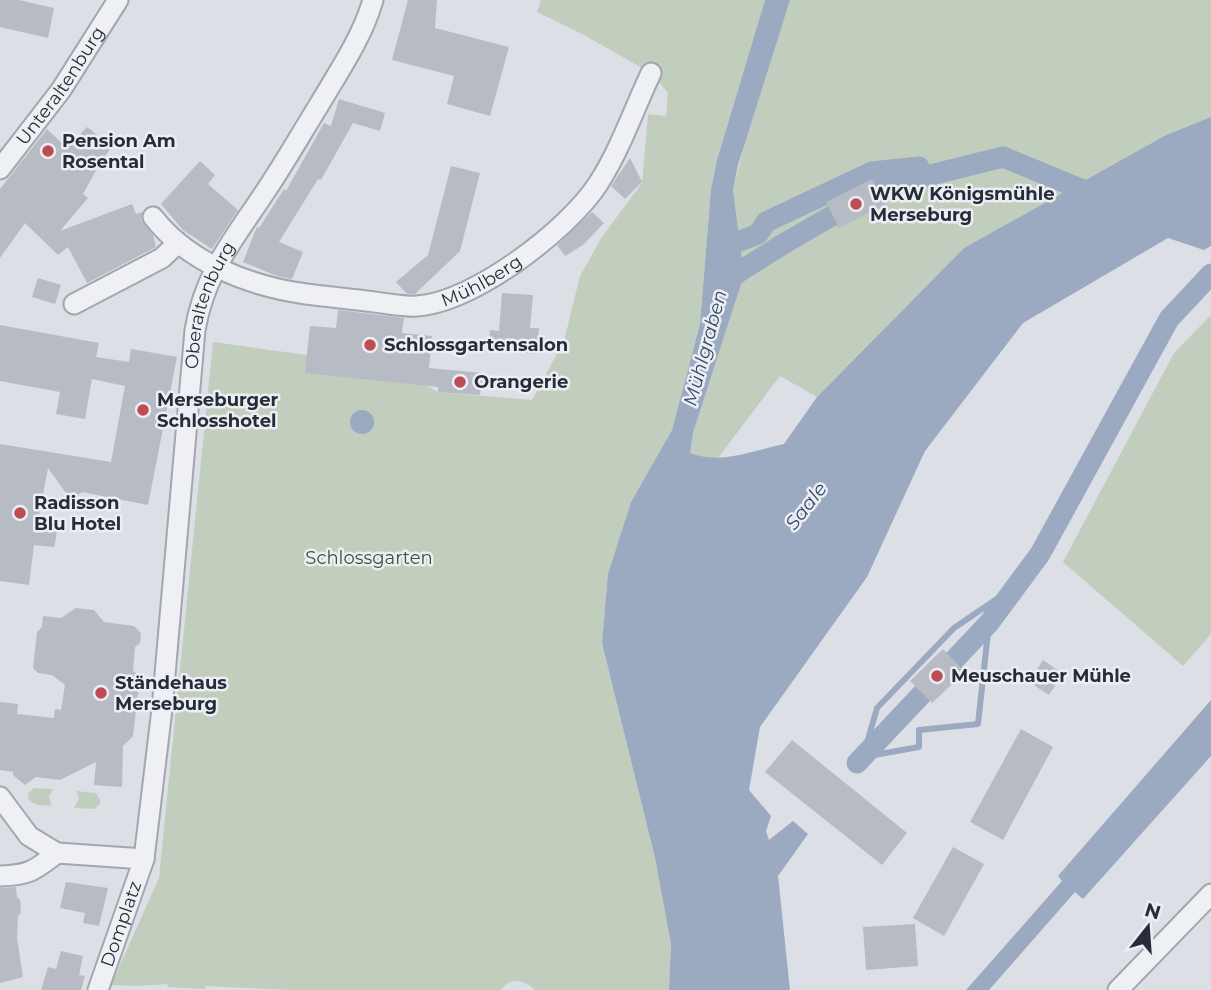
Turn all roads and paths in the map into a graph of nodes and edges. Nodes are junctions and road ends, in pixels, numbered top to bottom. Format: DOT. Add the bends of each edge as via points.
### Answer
graph roads {
  1 [pos="373,0"];
  2 [pos="116,1"];
  3 [pos="651,73"];
  4 [pos="0,169"];
  5 [pos="153,217"];
  6 [pos="178,243"];
  7 [pos="214,268"];
  8 [pos="74,304"];
  9 [pos="0,797"];
  10 [pos="57,853"];
  11 [pos="144,859"];
  12 [pos="0,876"];
  13 [pos="1211,894"];
  14 [pos="100,982"];
  15 [pos="1118,990"];
  1 -- 7 [label="street, Oberaltenburg" via="365,28 268,189"];
  2 -- 4 [label="street, Unteraltenburg" via="61,90"];
  3 -- 7 [label="street, Mühlberg" via="598,183 571,218 484,282 448,299 418,306 315,295"];
  5 -- 6 [label="street, Mühlberg"];
  6 -- 7 [label="street, Mühlberg"];
  6 -- 8 [label="street" via="162,258"];
  7 -- 11 [label="street, Oberaltenburg" via="195,330 162,709"];
  9 -- 10 [label="street" via="29,836"];
  10 -- 11 [label="street"];
  10 -- 12 [label="street" via="38,869"];
  11 -- 14 [label="street, Domplatz"];
  13 -- 15 [label="street"];
}
